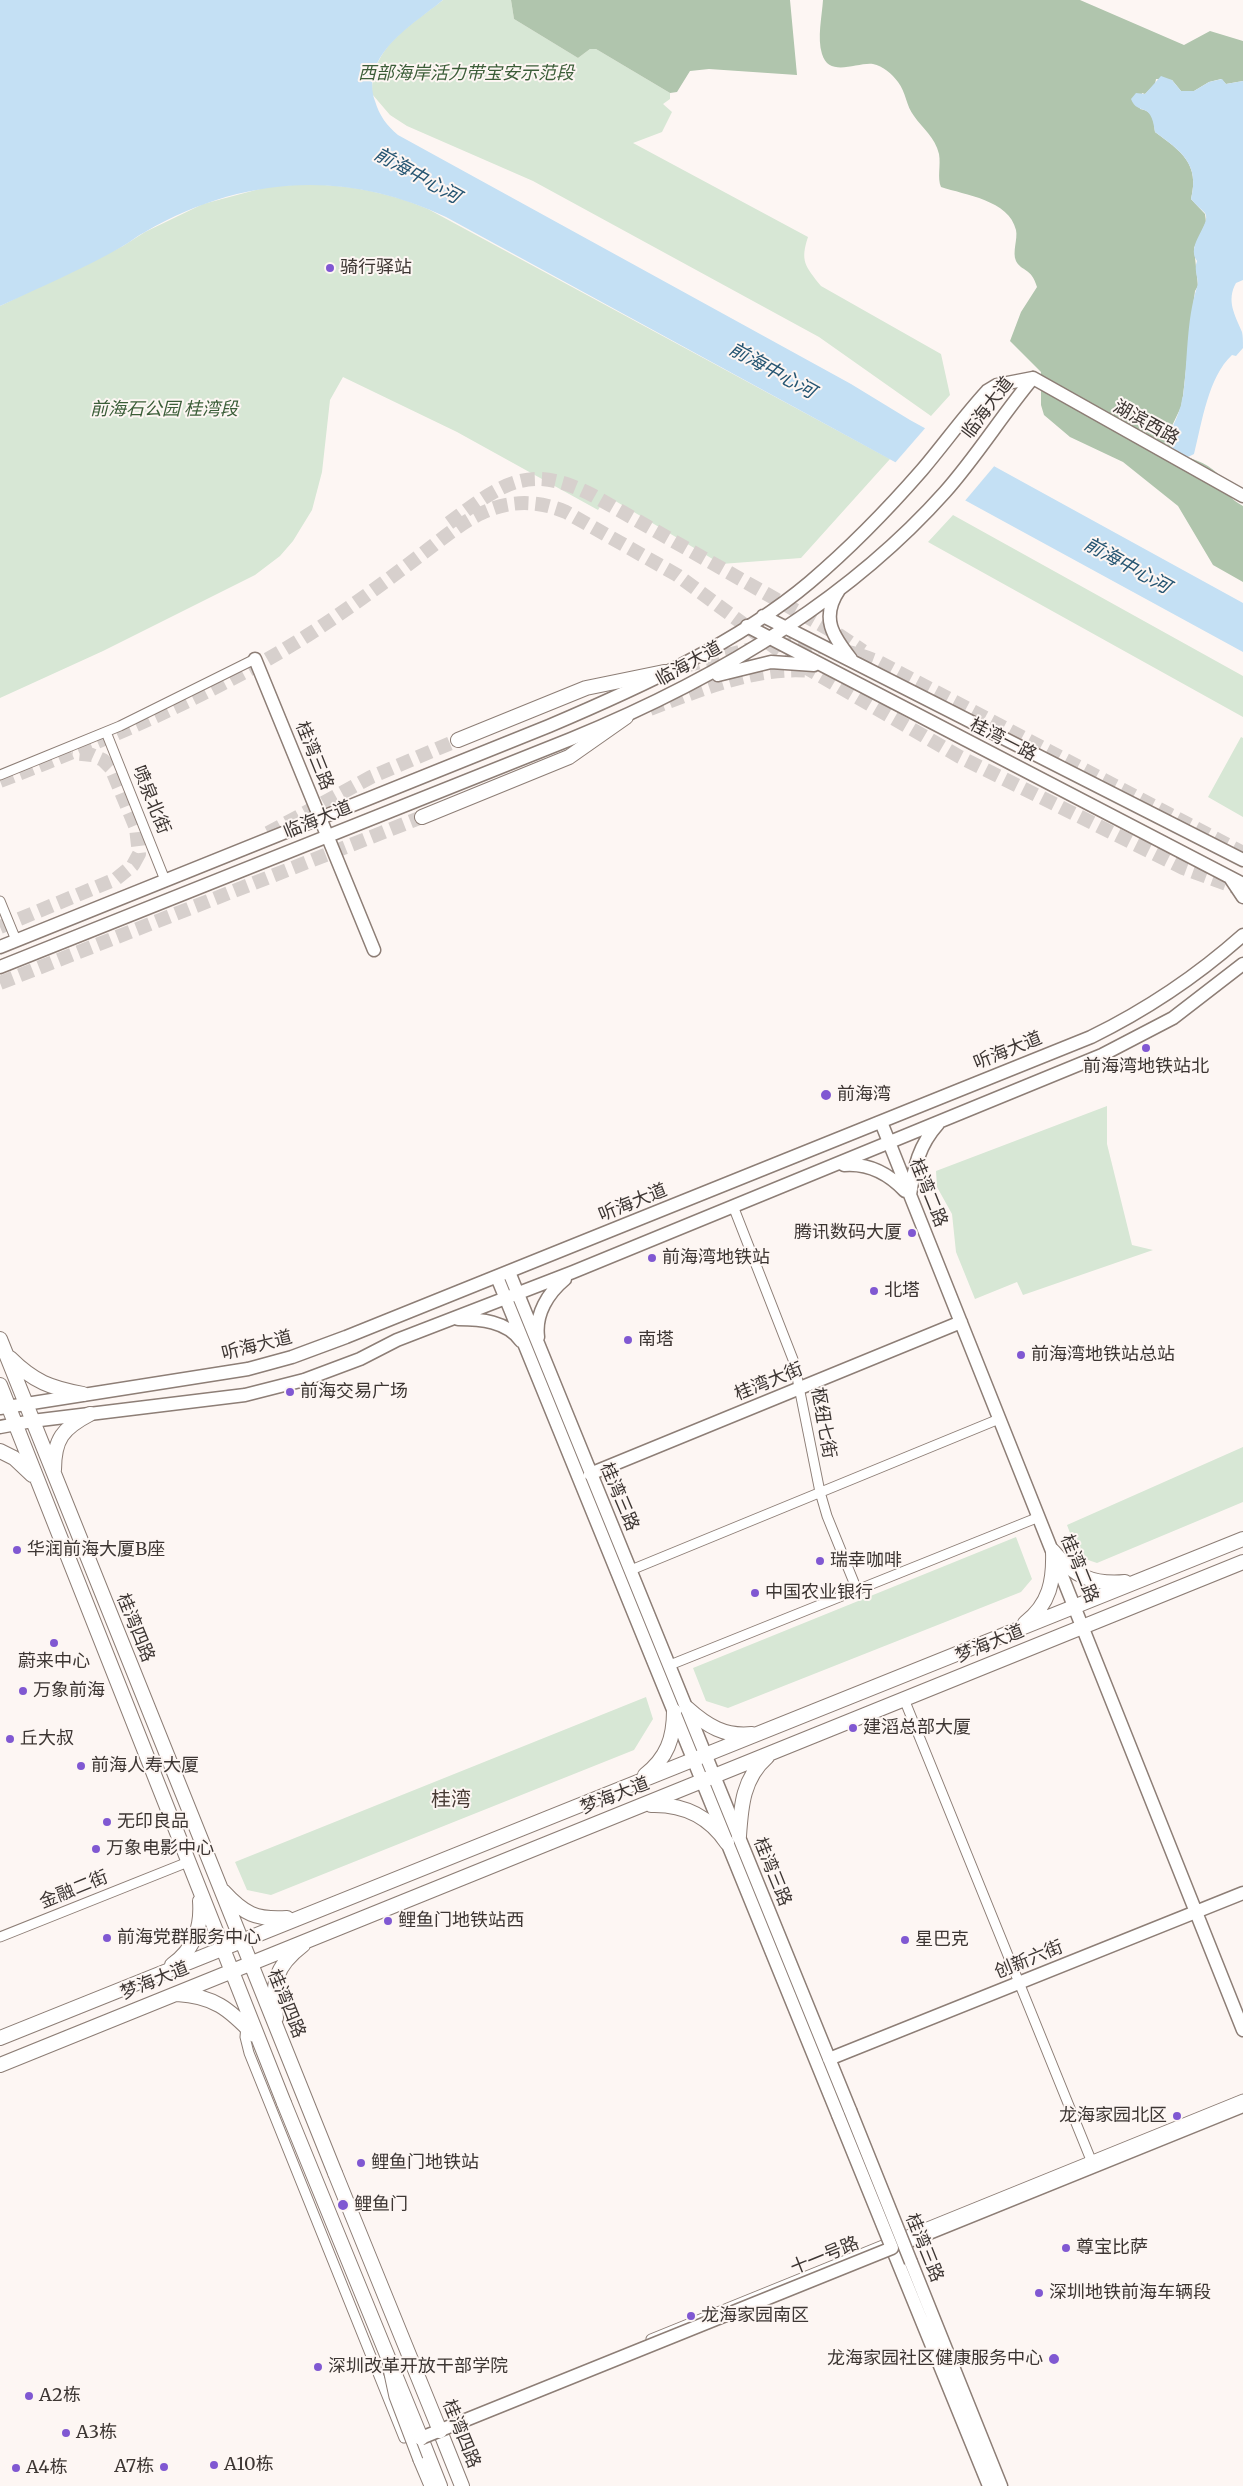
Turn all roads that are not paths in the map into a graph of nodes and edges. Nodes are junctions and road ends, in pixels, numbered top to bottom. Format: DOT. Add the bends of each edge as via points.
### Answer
graph roads {
  1 [pos="1033,378"];
  2 [pos="1243,496"];
  3 [pos="842,586"];
  4 [pos="763,616"];
  5 [pos="747,626"];
  6 [pos="784,627"];
  7 [pos="768,637"];
  8 [pos="256,659"];
  9 [pos="854,663"];
  10 [pos="821,665"];
  11 [pos="664,672"];
  12 [pos="696,681"];
  13 [pos="626,717"];
  14 [pos="106,732"];
  15 [pos="458,740"];
  16 [pos="0,775"];
  17 [pos="320,817"];
  18 [pos="422,817"];
  19 [pos="327,835"];
  20 [pos="1243,860"];
  21 [pos="1228,876"];
  22 [pos="165,880"];
  23 [pos="1243,884"];
  24 [pos="1243,897"];
  25 [pos="0,901"];
  26 [pos="1242,935"];
  27 [pos="16,940"];
  28 [pos="0,947"];
  29 [pos="374,950"];
  30 [pos="1243,964"];
  31 [pos="0,967"];
  32 [pos="881,1122"];
  33 [pos="939,1122"];
  34 [pos="889,1143"];
  35 [pos="831,1166"];
  36 [pos="910,1196"];
  37 [pos="733,1206"];
  38 [pos="573,1272"];
  39 [pos="503,1274"];
  40 [pos="512,1295"];
  41 [pos="450,1319"];
  42 [pos="961,1322"];
  43 [pos="0,1339"];
  44 [pos="534,1351"];
  45 [pos="6,1353"];
  46 [pos="0,1385"];
  47 [pos="801,1387"];
  48 [pos="83,1394"];
  49 [pos="25,1403"];
  50 [pos="4,1407"];
  51 [pos="90,1414"];
  52 [pos="999,1419"];
  53 [pos="32,1421"];
  54 [pos="15,1424"];
  55 [pos="0,1427"];
  56 [pos="0,1451"];
  57 [pos="590,1474"];
  58 [pos="54,1476"];
  59 [pos="38,1482"];
  60 [pos="820,1492"];
  61 [pos="1039,1517"];
  62 [pos="1243,1539"];
  63 [pos="1053,1550"];
  64 [pos="1243,1562"];
  65 [pos="630,1570"];
  66 [pos="1138,1580"];
  67 [pos="857,1590"];
  68 [pos="1075,1605"];
  69 [pos="1083,1626"];
  70 [pos="1015,1630"];
  71 [pos="670,1665"];
  72 [pos="904,1699"];
  73 [pos="680,1709"];
  74 [pos="765,1731"];
  75 [pos="774,1752"];
  76 [pos="699,1757"];
  77 [pos="715,1776"];
  78 [pos="702,1781"];
  79 [pos="632,1784"];
  80 [pos="640,1806"];
  81 [pos="733,1839"];
  82 [pos="188,1862"];
  83 [pos="217,1884"];
  84 [pos="199,1891"];
  85 [pos="1243,1893"];
  86 [pos="1198,1916"];
  87 [pos="298,1918"];
  88 [pos="314,1936"];
  89 [pos="0,1937"];
  90 [pos="240,1941"];
  91 [pos="222,1948"];
  92 [pos="249,1963"];
  93 [pos="231,1970"];
  94 [pos="164,1972"];
  95 [pos="1019,1983"];
  96 [pos="173,1994"];
  97 [pos="246,2019"];
  98 [pos="1243,2030"];
  99 [pos="278,2034"];
  100 [pos="0,2038"];
  101 [pos="828,2059"];
  102 [pos="0,2065"];
  103 [pos="1243,2099"];
  104 [pos="1243,2106"];
  105 [pos="844,2113"];
  106 [pos="1091,2160"];
  107 [pos="898,2246"];
  108 [pos="970,2425"];
  109 [pos="440,2431"];
  110 [pos="416,2440"];
  111 [pos="423,2458"];
  112 [pos="462,2484"];
  113 [pos="428,2486"];
  114 [pos="440,2486"];
  115 [pos="989,2486"];
  116 [pos="1001,2486"];
  1 -- 2 [label="main road, 湖滨西路"];
  1 -- 3 [label="main road, 临海大道" via="946,491"];
  1 -- 4 [label="main road, 临海大道" via="997,385 987,391 921,470 859,536 810,581"];
  3 -- 6 [label="main road, 临海大道"];
  3 -- 9 [label="main road" via="833,599 829,618 836,637"];
  4 -- 5 [label="main road, 临海大道"];
  4 -- 6 [label="main road, 桂湾一路"];
  5 -- 7 [label="main road, 桂湾一路"];
  5 -- 11 [label="main road, 临海大道"];
  6 -- 7 [label="main road, 临海大道"];
  6 -- 9 [label="main road, 桂湾一路"];
  7 -- 10 [label="main road, 桂湾一路"];
  7 -- 12 [label="main road, 临海大道"];
  8 -- 14 [label="street"];
  8 -- 17 [label="main road, 桂湾三路"];
  9 -- 20 [label="main road, 桂湾一路"];
  10 -- 12 [label="main road" via="771,662"];
  10 -- 21 [label="main road, 桂湾一路"];
  11 -- 15 [label="main road" via="586,688"];
  11 -- 17 [label="main road, 临海大道" via="557,722"];
  12 -- 13 [label="main road, 临海大道"];
  13 -- 18 [label="main road" via="569,757"];
  13 -- 19 [label="main road, 临海大道"];
  14 -- 16 [label="street"];
  14 -- 22 [label="street, 喷泉北街"];
  17 -- 19 [label="main road, 桂湾三路"];
  17 -- 22 [label="main road, 临海大道"];
  19 -- 29 [label="main road, 桂湾三路"];
  19 -- 31 [label="main road, 临海大道"];
  21 -- 23 [label="main road, 桂湾一路"];
  21 -- 24 [label="main road"];
  22 -- 27 [label="main road, 临海大道"];
  25 -- 27 [label="street"];
  26 -- 32 [label="main road, 听海大道" via="1168,992 1112,1026"];
  27 -- 28 [label="main road, 临海大道"];
  30 -- 33 [label="main road" via="1186,1009 1140,1037"];
  32 -- 34 [label="main road, 桂湾二路"];
  32 -- 39 [label="main road, 听海大道"];
  33 -- 34 [label="main road"];
  33 -- 36 [label="main road" via="918,1155"];
  34 -- 35 [label="main road"];
  34 -- 36 [label="main road, 桂湾二路"];
  35 -- 36 [label="main road" via="868,1166 895,1180"];
  35 -- 37 [label="main road"];
  36 -- 42 [label="main road, 桂湾二路"];
  37 -- 38 [label="main road"];
  37 -- 47 [label="street, 枢纽七街" via="785,1336"];
  38 -- 40 [label="main road"];
  38 -- 44 [label="main road" via="555,1288 539,1316"];
  39 -- 40 [label="main road, 桂湾三路"];
  39 -- 48 [label="main road, 听海大道" via="292,1357 204,1377"];
  40 -- 41 [label="main road"];
  40 -- 44 [label="main road, 桂湾三路"];
  41 -- 44 [label="main road" via="501,1325"];
  41 -- 51 [label="main road" via="360,1359 273,1389"];
  42 -- 47 [label="main road, 桂湾大街"];
  42 -- 52 [label="main road, 桂湾二路"];
  43 -- 45 [label="main road, 桂湾四路"];
  44 -- 57 [label="main road, 桂湾三路"];
  44 -- 73 [label="main road, 桂湾三路"];
  45 -- 48 [label="main road" via="39,1382"];
  45 -- 49 [label="main road, 桂湾四路"];
  46 -- 50 [label="main road, 桂湾四路"];
  47 -- 57 [label="main road, 桂湾大街"];
  47 -- 60 [label="street, 枢纽七街"];
  48 -- 49 [label="main road, 听海大道"];
  49 -- 50 [label="main road, 听海大道"];
  49 -- 53 [label="main road, 桂湾四路"];
  50 -- 54 [label="main road, 桂湾四路"];
  51 -- 53 [label="main road"];
  51 -- 58 [label="main road" via="68,1426 62,1434 56,1448"];
  52 -- 60 [label="street"];
  52 -- 61 [label="main road, 桂湾二路"];
  53 -- 54 [label="main road"];
  53 -- 58 [label="main road, 桂湾四路"];
  54 -- 55 [label="main road"];
  54 -- 59 [label="main road, 桂湾四路"];
  56 -- 59 [label="main road" via="14,1458"];
  57 -- 65 [label="main road, 桂湾三路"];
  58 -- 83 [label="main road, 桂湾四路"];
  59 -- 82 [label="main road, 桂湾四路"];
  60 -- 65 [label="street"];
  60 -- 67 [label="street, 枢纽七街"];
  61 -- 63 [label="main road, 桂湾二路"];
  61 -- 67 [label="street"];
  62 -- 66 [label="main road, 梦海大道"];
  63 -- 66 [label="main road" via="1072,1571 1086,1579 1112,1583"];
  63 -- 68 [label="main road, 桂湾二路"];
  63 -- 70 [label="main road" via="1053,1580 1045,1600 1038,1611"];
  64 -- 69 [label="main road, 梦海大道"];
  65 -- 71 [label="main road, 桂湾三路"];
  66 -- 68 [label="main road, 梦海大道"];
  67 -- 71 [label="street"];
  68 -- 69 [label="main road, 桂湾二路"];
  68 -- 70 [label="main road, 梦海大道"];
  69 -- 72 [label="main road, 梦海大道"];
  69 -- 86 [label="main road, 桂湾二路"];
  70 -- 74 [label="main road, 梦海大道"];
  71 -- 73 [label="main road, 桂湾三路"];
  72 -- 75 [label="main road, 梦海大道"];
  72 -- 95 [label="street"];
  73 -- 74 [label="main road" via="719,1731 738,1734"];
  73 -- 76 [label="main road, 桂湾三路"];
  73 -- 79 [label="main road" via="667,1751 652,1770"];
  74 -- 76 [label="main road, 梦海大道"];
  75 -- 77 [label="main road, 梦海大道"];
  75 -- 81 [label="main road" via="760,1764 745,1788"];
  76 -- 77 [label="main road, 桂湾三路"];
  76 -- 78 [label="main road, 桂湾三路"];
  76 -- 79 [label="main road, 梦海大道"];
  77 -- 78 [label="main road, 梦海大道"];
  77 -- 81 [label="main road, 桂湾三路"];
  78 -- 80 [label="main road, 梦海大道"];
  78 -- 81 [label="main road, 桂湾三路"];
  79 -- 87 [label="main road, 梦海大道"];
  80 -- 81 [label="main road" via="667,1805 689,1810"];
  80 -- 88 [label="main road, 梦海大道"];
  81 -- 101 [label="main road, 桂湾三路"];
  81 -- 105 [label="main road, 桂湾三路"];
  82 -- 84 [label="main road, 桂湾四路"];
  82 -- 89 [label="street, 金融二街"];
  83 -- 87 [label="main road" via="251,1915 271,1919"];
  83 -- 90 [label="main road, 桂湾四路"];
  84 -- 91 [label="main road, 桂湾四路"];
  84 -- 94 [label="main road" via="200,1923 194,1940"];
  85 -- 86 [label="main road, 创新六街"];
  86 -- 95 [label="main road, 创新六街"];
  86 -- 98 [label="main road, 桂湾二路"];
  87 -- 90 [label="main road, 梦海大道"];
  88 -- 92 [label="main road, 梦海大道"];
  88 -- 99 [label="main road" via="292,1953 277,1974 274,1996"];
  90 -- 91 [label="main road, 梦海大道"];
  90 -- 92 [label="main road, 桂湾四路"];
  91 -- 93 [label="main road, 桂湾四路"];
  91 -- 94 [label="main road, 梦海大道"];
  92 -- 93 [label="main road, 梦海大道"];
  92 -- 99 [label="main road, 桂湾四路"];
  93 -- 96 [label="main road, 梦海大道"];
  93 -- 97 [label="main road, 桂湾四路"];
  94 -- 100 [label="main road, 梦海大道"];
  95 -- 101 [label="main road, 创新六街"];
  95 -- 106 [label="street"];
  96 -- 97 [label="main road" via="210,1999"];
  96 -- 102 [label="main road, 梦海大道"];
  97 -- 106 [label="street" via="246,2044 253,2064 404,2438"];
  97 -- 110 [label="main road, 桂湾四路, bridge" via="258,2039 382,2342"];
  99 -- 109 [label="main road, 桂湾四路, bridge"];
  101 -- 105 [label="main road, 桂湾三路"];
  103 -- 106 [label="street"];
  104 -- 107 [label="main road, 十一号路"];
  105 -- 107 [label="main road, 桂湾三路, bridge"];
  107 -- 108 [label="main road, 桂湾三路"];
  107 -- 109 [label="main road, 十一号路, bridge"];
  108 -- 115 [label="main road, 桂湾三路"];
  108 -- 116 [label="main road, 桂湾三路"];
  109 -- 110 [label="main road, 十一号路, bridge"];
  109 -- 112 [label="main road, 桂湾四路"];
  110 -- 111 [label="main road, 桂湾四路"];
  111 -- 113 [label="street"];
  111 -- 114 [label="main road, 桂湾四路"];
}
